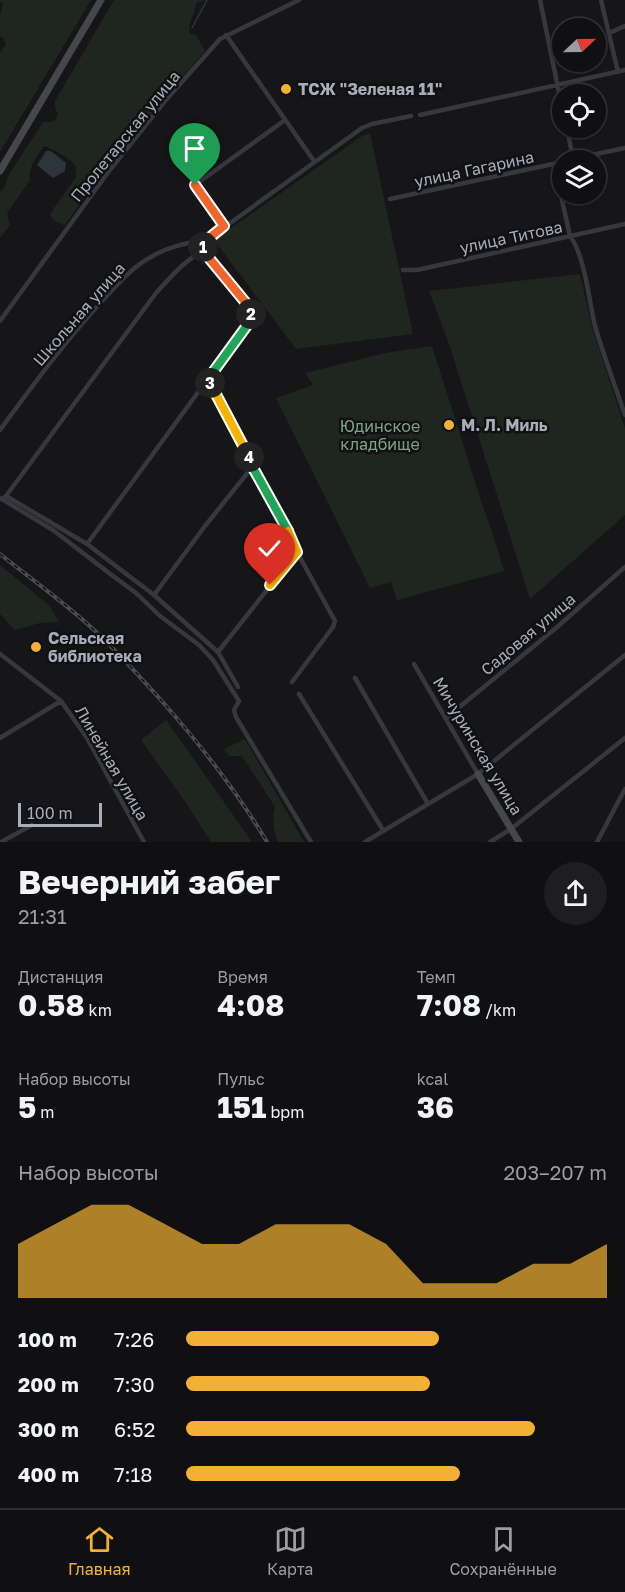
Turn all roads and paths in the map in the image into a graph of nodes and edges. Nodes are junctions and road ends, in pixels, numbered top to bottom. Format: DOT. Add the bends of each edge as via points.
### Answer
graph roads {
  1 [pos="101,0"];
  2 [pos="299,0"];
  3 [pos="540,0"];
  4 [pos="601,0"];
  5 [pos="625,26"];
  6 [pos="609,33"];
  7 [pos="226,35"];
  8 [pos="625,70"];
  9 [pos="618,72"];
  10 [pos="558,84"];
  11 [pos="567,84"];
  12 [pos="552,87"];
  13 [pos="420,115"];
  14 [pos="411,116"];
  15 [pos="285,120"];
  16 [pos="625,148"];
  17 [pos="606,152"];
  18 [pos="314,161"];
  19 [pos="552,164"];
  20 [pos="0,171"];
  21 [pos="390,199"];
  22 [pos="563,204"];
  23 [pos="625,225"];
  24 [pos="224,226"];
  25 [pos="570,236"];
  26 [pos="202,240"];
  27 [pos="204,252"];
  28 [pos="402,270"];
  29 [pos="0,321"];
  30 [pos="208,379"];
  31 [pos="625,415"];
  32 [pos="0,430"];
  33 [pos="252,466"];
  34 [pos="3,498"];
  35 [pos="87,544"];
  36 [pos="297,552"];
  37 [pos="625,567"];
  38 [pos="154,595"];
  39 [pos="218,652"];
  40 [pos="0,654"];
  41 [pos="625,655"];
  42 [pos="414,664"];
  43 [pos="355,678"];
  44 [pos="292,682"];
  45 [pos="238,687"];
  46 [pos="299,694"];
  47 [pos="61,701"];
  48 [pos="446,718"];
  49 [pos="0,738"];
  50 [pos="625,738"];
  51 [pos="478,774"];
  52 [pos="625,789"];
  53 [pos="428,804"];
  54 [pos="32,825"];
  55 [pos="383,830"];
  56 [pos="511,830"];
  57 [pos="1,842"];
  58 [pos="144,842"];
  59 [pos="311,842"];
  60 [pos="365,842"];
  61 [pos="490,842"];
  62 [pos="519,842"];
  63 [pos="597,842"];
  1 -- 20 [label="main road"];
  2 -- 7 [label="street, Пролетарская улица"];
  3 -- 10 [label="street"];
  4 -- 6 [label="street"];
  5 -- 6 [label="street"];
  6 -- 9 [label="street"];
  7 -- 15 [label="street"];
  7 -- 29 [label="street, Пролетарская улица" via="165,101 109,171"];
  8 -- 9 [label="street"];
  9 -- 11 [label="street"];
  12 -- 13 [label="street"];
  14 -- 18 [label="street, Школьная улица" via="362,128"];
  15 -- 18 [label="street"];
  15 -- 24 [label="street" via="195,185"];
  16 -- 17 [label="street"];
  18 -- 24 [label="street, Школьная улица"];
  19 -- 21 [label="street, улица Гагарина"];
  22 -- 25 [label="street"];
  23 -- 25 [label="street, улица Титова"];
  24 -- 26 [label="street, Школьная улица"];
  25 -- 28 [label="street, улица Титова"];
  25 -- 31 [label="street" via="581,261 596,327"];
  26 -- 27 [label="street"];
  26 -- 32 [label="street, Школьная улица" via="165,249 122,279 46,367"];
  27 -- 30 [label="street" via="252,316"];
  27 -- 34 [label="street" via="156,293"];
  30 -- 33 [label="street"];
  30 -- 35 [label="street"];
  33 -- 36 [label="street"];
  33 -- 38 [label="street"];
  34 -- 35 [label="street"];
  34 -- 59 [label="street" via="110,573 213,660 239,701 234,710 236,717"];
  35 -- 38 [label="street"];
  36 -- 39 [label="street"];
  36 -- 44 [label="street" via="335,621"];
  37 -- 48 [label="street, Садовая улица"];
  38 -- 39 [label="street"];
  39 -- 45 [label="street"];
  40 -- 47 [label="street, Линейная улица"];
  41 -- 51 [label="street"];
  42 -- 48 [label="street, Мичуринская улица"];
  43 -- 53 [label="street"];
  46 -- 55 [label="street"];
  47 -- 49 [label="street"];
  47 -- 58 [label="street, Линейная улица" via="87,738"];
  48 -- 51 [label="street, Мичуринская улица"];
  50 -- 56 [label="street"];
  51 -- 53 [label="street"];
  51 -- 56 [label="main road, Мичуринская улица"];
  52 -- 63 [label="street"];
  53 -- 55 [label="street"];
  54 -- 57 [label="street"];
  55 -- 60 [label="street"];
  56 -- 61 [label="street"];
  56 -- 62 [label="main road, Мичуринская улица"];
}
